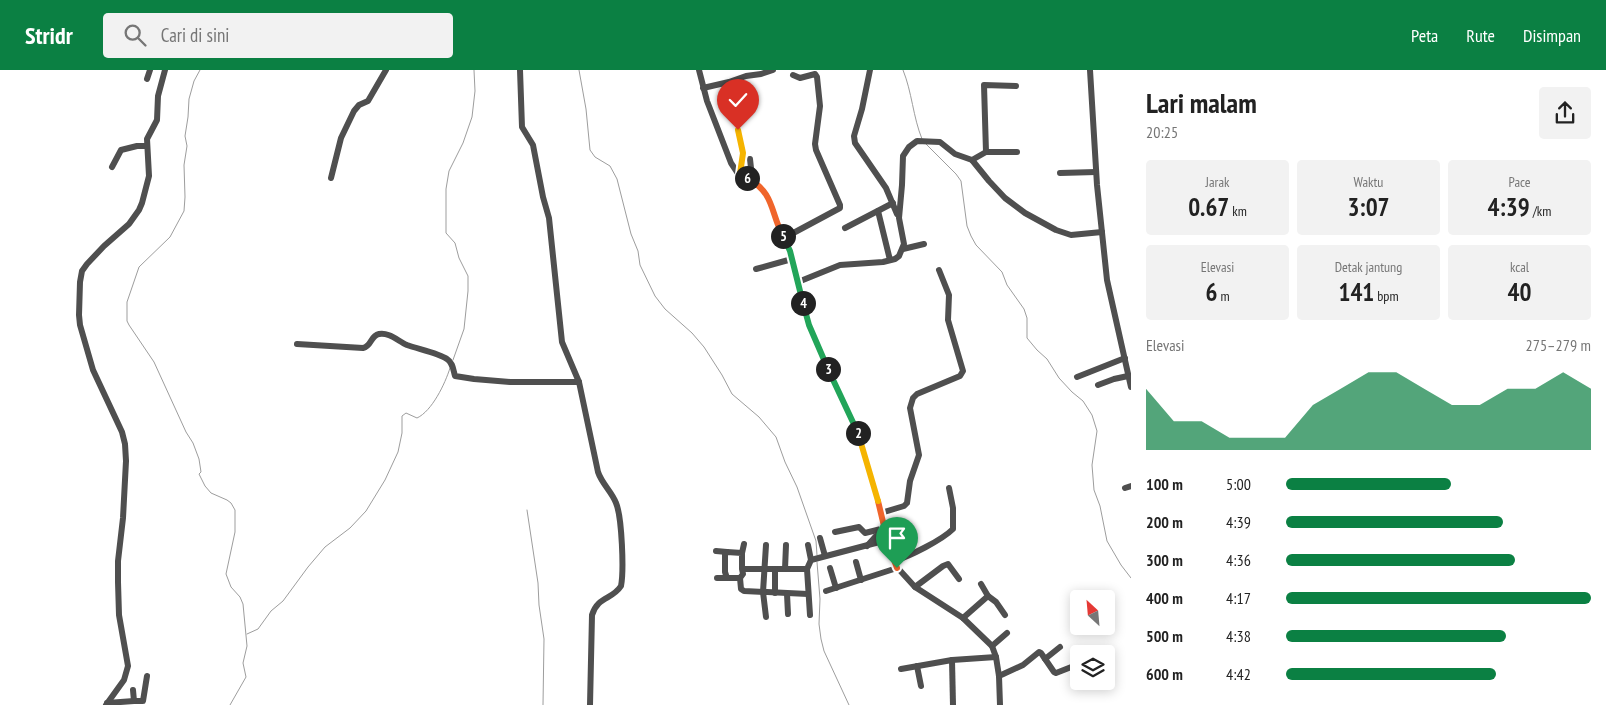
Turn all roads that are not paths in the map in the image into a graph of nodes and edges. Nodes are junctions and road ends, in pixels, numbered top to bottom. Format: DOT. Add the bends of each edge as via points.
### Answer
graph roads {
  1 [pos="150,70"];
  2 [pos="165,70"];
  3 [pos="386,70"];
  4 [pos="520,70"];
  5 [pos="699,70"];
  6 [pos="773,70"];
  7 [pos="870,70"];
  8 [pos="1090,70"];
  9 [pos="793,72"];
  10 [pos="147,79"];
  11 [pos="1016,86"];
  12 [pos="703,88"];
  13 [pos="738,130"];
  14 [pos="147,146"];
  15 [pos="986,152"];
  16 [pos="1016,152"];
  17 [pos="750,159"];
  18 [pos="972,160"];
  19 [pos="112,167"];
  20 [pos="1096,172"];
  21 [pos="1060,173"];
  22 [pos="740,174"];
  23 [pos="332,178"];
  24 [pos="747,178"];
  25 [pos="893,203"];
  26 [pos="878,211"];
  27 [pos="899,218"];
  28 [pos="845,228"];
  29 [pos="1102,232"];
  30 [pos="784,238"];
  31 [pos="924,244"];
  32 [pos="903,249"];
  33 [pos="792,259"];
  34 [pos="890,260"];
  35 [pos="756,269"];
  36 [pos="939,270"];
  37 [pos="798,282"];
  38 [pos="297,344"];
  39 [pos="1124,358"];
  40 [pos="1128,376"];
  41 [pos="1077,377"];
  42 [pos="579,382"];
  43 [pos="1098,385"];
  44 [pos="1131,387"];
  45 [pos="949,488"];
  46 [pos="881,513"];
  47 [pos="885,530"];
  48 [pos="835,532"];
  49 [pos="820,538"];
  50 [pos="887,540"];
  51 [pos="744,544"];
  52 [pos="766,544"];
  53 [pos="786,545"];
  54 [pos="808,545"];
  55 [pos="866,547"];
  56 [pos="716,551"];
  57 [pos="727,552"];
  58 [pos="742,553"];
  59 [pos="825,556"];
  60 [pos="810,560"];
  61 [pos="894,561"];
  62 [pos="856,562"];
  63 [pos="830,568"];
  64 [pos="897,568"];
  65 [pos="742,569"];
  66 [pos="764,569"];
  67 [pos="775,569"];
  68 [pos="785,569"];
  69 [pos="807,569"];
  70 [pos="717,578"];
  71 [pos="727,578"];
  72 [pos="740,578"];
  73 [pos="959,579"];
  74 [pos="861,580"];
  75 [pos="981,584"];
  76 [pos="915,586"];
  77 [pos="836,588"];
  78 [pos="826,591"];
  79 [pos="764,592"];
  80 [pos="775,593"];
  81 [pos="787,594"];
  82 [pos="808,594"];
  83 [pos="988,596"];
  84 [pos="788,614"];
  85 [pos="810,615"];
  86 [pos="1005,615"];
  87 [pos="766,617"];
  88 [pos="963,618"];
  89 [pos="1007,633"];
  90 [pos="992,646"];
  91 [pos="1060,647"];
  92 [pos="996,656"];
  93 [pos="1045,659"];
  94 [pos="952,660"];
  95 [pos="917,666"];
  96 [pos="1070,668"];
  97 [pos="901,669"];
  98 [pos="148,676"];
  99 [pos="999,676"];
  100 [pos="920,686"];
  101 [pos="133,690"];
  102 [pos="134,701"];
  103 [pos="107,704"];
  104 [pos="590,705"];
  105 [pos="953,705"];
  106 [pos="1000,705"];
  1 -- 10 [label="street"];
  2 -- 14 [label="street" via="158,96 157,120 148,135"];
  3 -- 23 [label="street" via="368,101 354,111 342,138"];
  4 -- 42 [label="street" via="522,127 532,145 549,218 562,342"];
  5 -- 12 [label="street"];
  6 -- 12 [label="street"];
  7 -- 25 [label="street" via="855,143"];
  8 -- 20 [label="street"];
  9 -- 30 [label="street" via="800,78 815,74 817,77 820,106 816,150 840,205 832,214"];
  11 -- 15 [label="street" via="984,85"];
  12 -- 22 [label="street" via="730,163"];
  13 -- 22 [label="street" via="743,153"];
  14 -- 19 [label="street" via="121,150"];
  14 -- 103 [label="street" via="148,176 139,210 87,264 80,282 80,326 93,370 125,444 118,582 128,666 124,680"];
  15 -- 16 [label="street"];
  15 -- 18 [label="street"];
  17 -- 24 [label="street"];
  18 -- 27 [label="street" via="955,154 940,142 917,141 912,144 903,156"];
  18 -- 29 [label="street" via="1005,198 1045,225 1071,235"];
  20 -- 21 [label="street"];
  20 -- 29 [label="street"];
  22 -- 24 [label="street"];
  24 -- 30 [label="street" via="767,194"];
  25 -- 26 [label="street"];
  25 -- 27 [label="street"];
  26 -- 28 [label="street"];
  26 -- 34 [label="street"];
  27 -- 32 [label="street"];
  29 -- 39 [label="street" via="1107,280"];
  30 -- 33 [label="street"];
  31 -- 32 [label="street"];
  32 -- 34 [label="street" via="899,256"];
  33 -- 35 [label="street"];
  33 -- 37 [label="street"];
  34 -- 37 [label="street" via="840,265"];
  36 -- 46 [label="street" via="949,295 948,320 962,372 960,376 913,398 910,408 920,455 910,481 907,503"];
  37 -- 46 [label="street" via="809,325 862,442"];
  38 -- 42 [label="street" via="363,348 369,345 373,336 388,334 407,345 446,357 455,376 492,381"];
  39 -- 40 [label="street"];
  39 -- 41 [label="street"];
  40 -- 43 [label="street"];
  40 -- 44 [label="street"];
  42 -- 104 [label="street" via="598,472 614,498 620,518 621,586 598,602 592,615"];
  45 -- 61 [label="street" via="953,529 938,540"];
  46 -- 47 [label="street"];
  47 -- 48 [label="street" via="865,533 859,527"];
  47 -- 50 [label="street"];
  47 -- 55 [label="street"];
  49 -- 59 [label="street"];
  50 -- 55 [label="street"];
  50 -- 61 [label="street"];
  51 -- 58 [label="street"];
  52 -- 66 [label="street"];
  53 -- 68 [label="street"];
  54 -- 60 [label="street"];
  55 -- 59 [label="street"];
  56 -- 57 [label="street"];
  57 -- 58 [label="street"];
  57 -- 71 [label="street"];
  58 -- 65 [label="street"];
  59 -- 60 [label="street"];
  60 -- 69 [label="street"];
  61 -- 64 [label="street"];
  62 -- 74 [label="street"];
  63 -- 77 [label="street"];
  64 -- 74 [label="street"];
  64 -- 76 [label="street"];
  65 -- 66 [label="street"];
  65 -- 72 [label="street"];
  66 -- 67 [label="street"];
  66 -- 79 [label="street"];
  67 -- 68 [label="street"];
  67 -- 80 [label="street"];
  68 -- 69 [label="street"];
  69 -- 82 [label="street"];
  70 -- 71 [label="street"];
  71 -- 72 [label="street"];
  72 -- 79 [label="street" via="743,591"];
  73 -- 76 [label="street" via="948,564"];
  74 -- 77 [label="street"];
  75 -- 83 [label="street"];
  76 -- 88 [label="street"];
  77 -- 78 [label="street"];
  79 -- 80 [label="street"];
  79 -- 87 [label="street"];
  80 -- 81 [label="street"];
  81 -- 82 [label="street"];
  81 -- 84 [label="street"];
  82 -- 85 [label="street"];
  83 -- 86 [label="street"];
  83 -- 88 [label="street"];
  88 -- 90 [label="street"];
  89 -- 90 [label="street"];
  90 -- 92 [label="street"];
  91 -- 93 [label="street"];
  92 -- 94 [label="street"];
  92 -- 99 [label="street"];
  93 -- 96 [label="street" via="1056,673"];
  93 -- 99 [label="street" via="1039,652 1023,665"];
  94 -- 95 [label="street"];
  94 -- 105 [label="street"];
  95 -- 97 [label="street"];
  95 -- 100 [label="street"];
  98 -- 102 [label="street" via="143,702"];
  99 -- 106 [label="street"];
  101 -- 102 [label="street"];
  102 -- 103 [label="street"];
}
